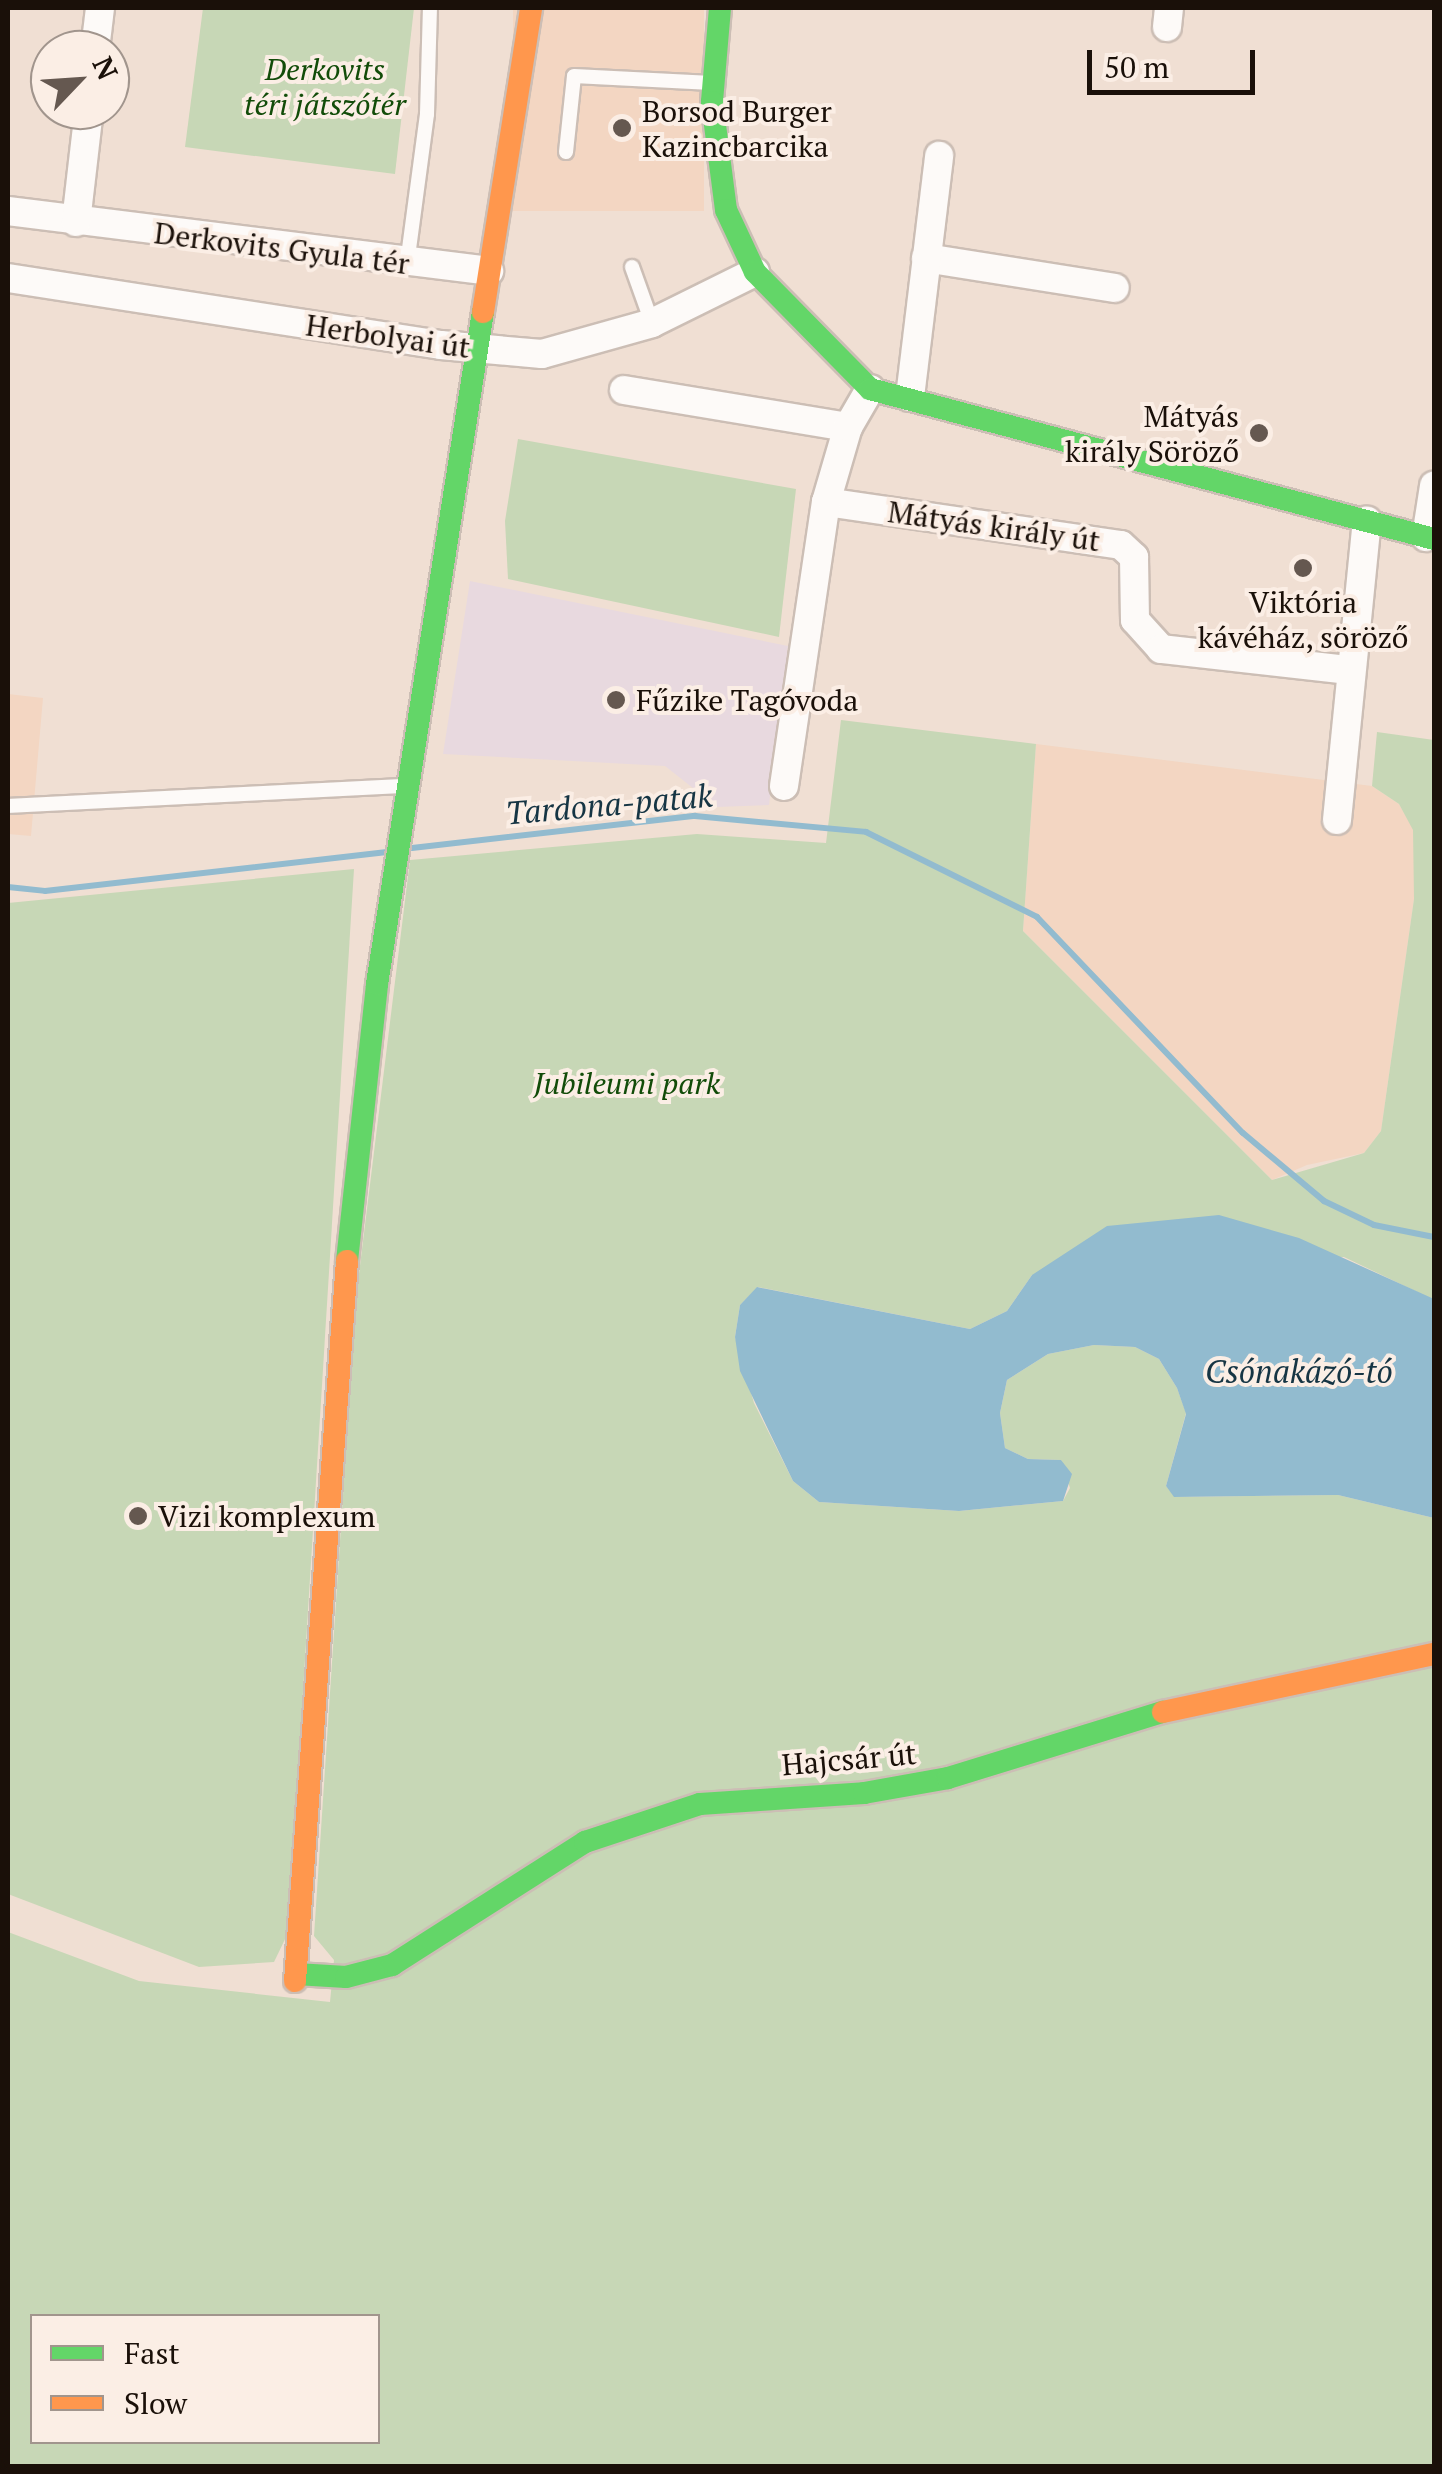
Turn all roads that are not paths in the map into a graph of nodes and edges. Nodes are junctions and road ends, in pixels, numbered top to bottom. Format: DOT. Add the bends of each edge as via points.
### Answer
graph roads {
  1 [pos="430,8"];
  2 [pos="531,8"];
  3 [pos="720,8"];
  4 [pos="712,83"];
  5 [pos="86,130"];
  6 [pos="566,152"];
  7 [pos="939,156"];
  8 [pos="8,211"];
  9 [pos="76,222"];
  10 [pos="926,258"];
  11 [pos="406,264"];
  12 [pos="632,266"];
  13 [pos="489,270"];
  14 [pos="756,272"];
  15 [pos="8,278"];
  16 [pos="1114,288"];
  17 [pos="652,322"];
  18 [pos="479,350"];
  19 [pos="870,389"];
  20 [pos="624,390"];
  21 [pos="910,397"];
  22 [pos="848,427"];
  23 [pos="1434,486"];
  24 [pos="826,502"];
  25 [pos="1367,521"];
  26 [pos="1430,538"];
  27 [pos="1349,670"];
  28 [pos="404,786"];
  29 [pos="784,786"];
  30 [pos="9,806"];
  31 [pos="1337,820"];
  32 [pos="1434,1654"];
  1 -- 11 [label="lane" via="427,114"];
  2 -- 13 [label="street"];
  3 -- 4 [label="street"];
  4 -- 6 [label="lane" via="574,76"];
  4 -- 14 [label="street" via="726,208"];
  5 -- 9 [label="street"];
  7 -- 10 [label="street"];
  8 -- 9 [label="street, Derkovits Gyula tér"];
  9 -- 11 [label="street, Derkovits Gyula tér"];
  10 -- 16 [label="street"];
  10 -- 21 [label="street"];
  11 -- 13 [label="street, Derkovits Gyula tér"];
  12 -- 17 [label="lane"];
  13 -- 18 [label="street"];
  14 -- 17 [label="street, Herbolyai út"];
  14 -- 19 [label="street"];
  15 -- 18 [label="street, Herbolyai út"];
  17 -- 18 [label="street, Herbolyai út" via="569,350"];
  18 -- 28 [label="street"];
  19 -- 21 [label="street"];
  19 -- 22 [label="street"];
  20 -- 22 [label="street"];
  21 -- 25 [label="street"];
  22 -- 24 [label="street"];
  23 -- 26 [label="street"];
  24 -- 27 [label="street, Mátyás király út" via="1122,545 1134,557 1135,620 1160,649"];
  24 -- 29 [label="street"];
  25 -- 26 [label="street"];
  25 -- 27 [label="street"];
  27 -- 31 [label="street"];
  28 -- 30 [label="lane"];
  28 -- 32 [label="street, Hajcsár út" via="347,1255 296,1977 346,1977 392,1965 586,1842 700,1804 864,1793 948,1778 1178,1707"];
}
